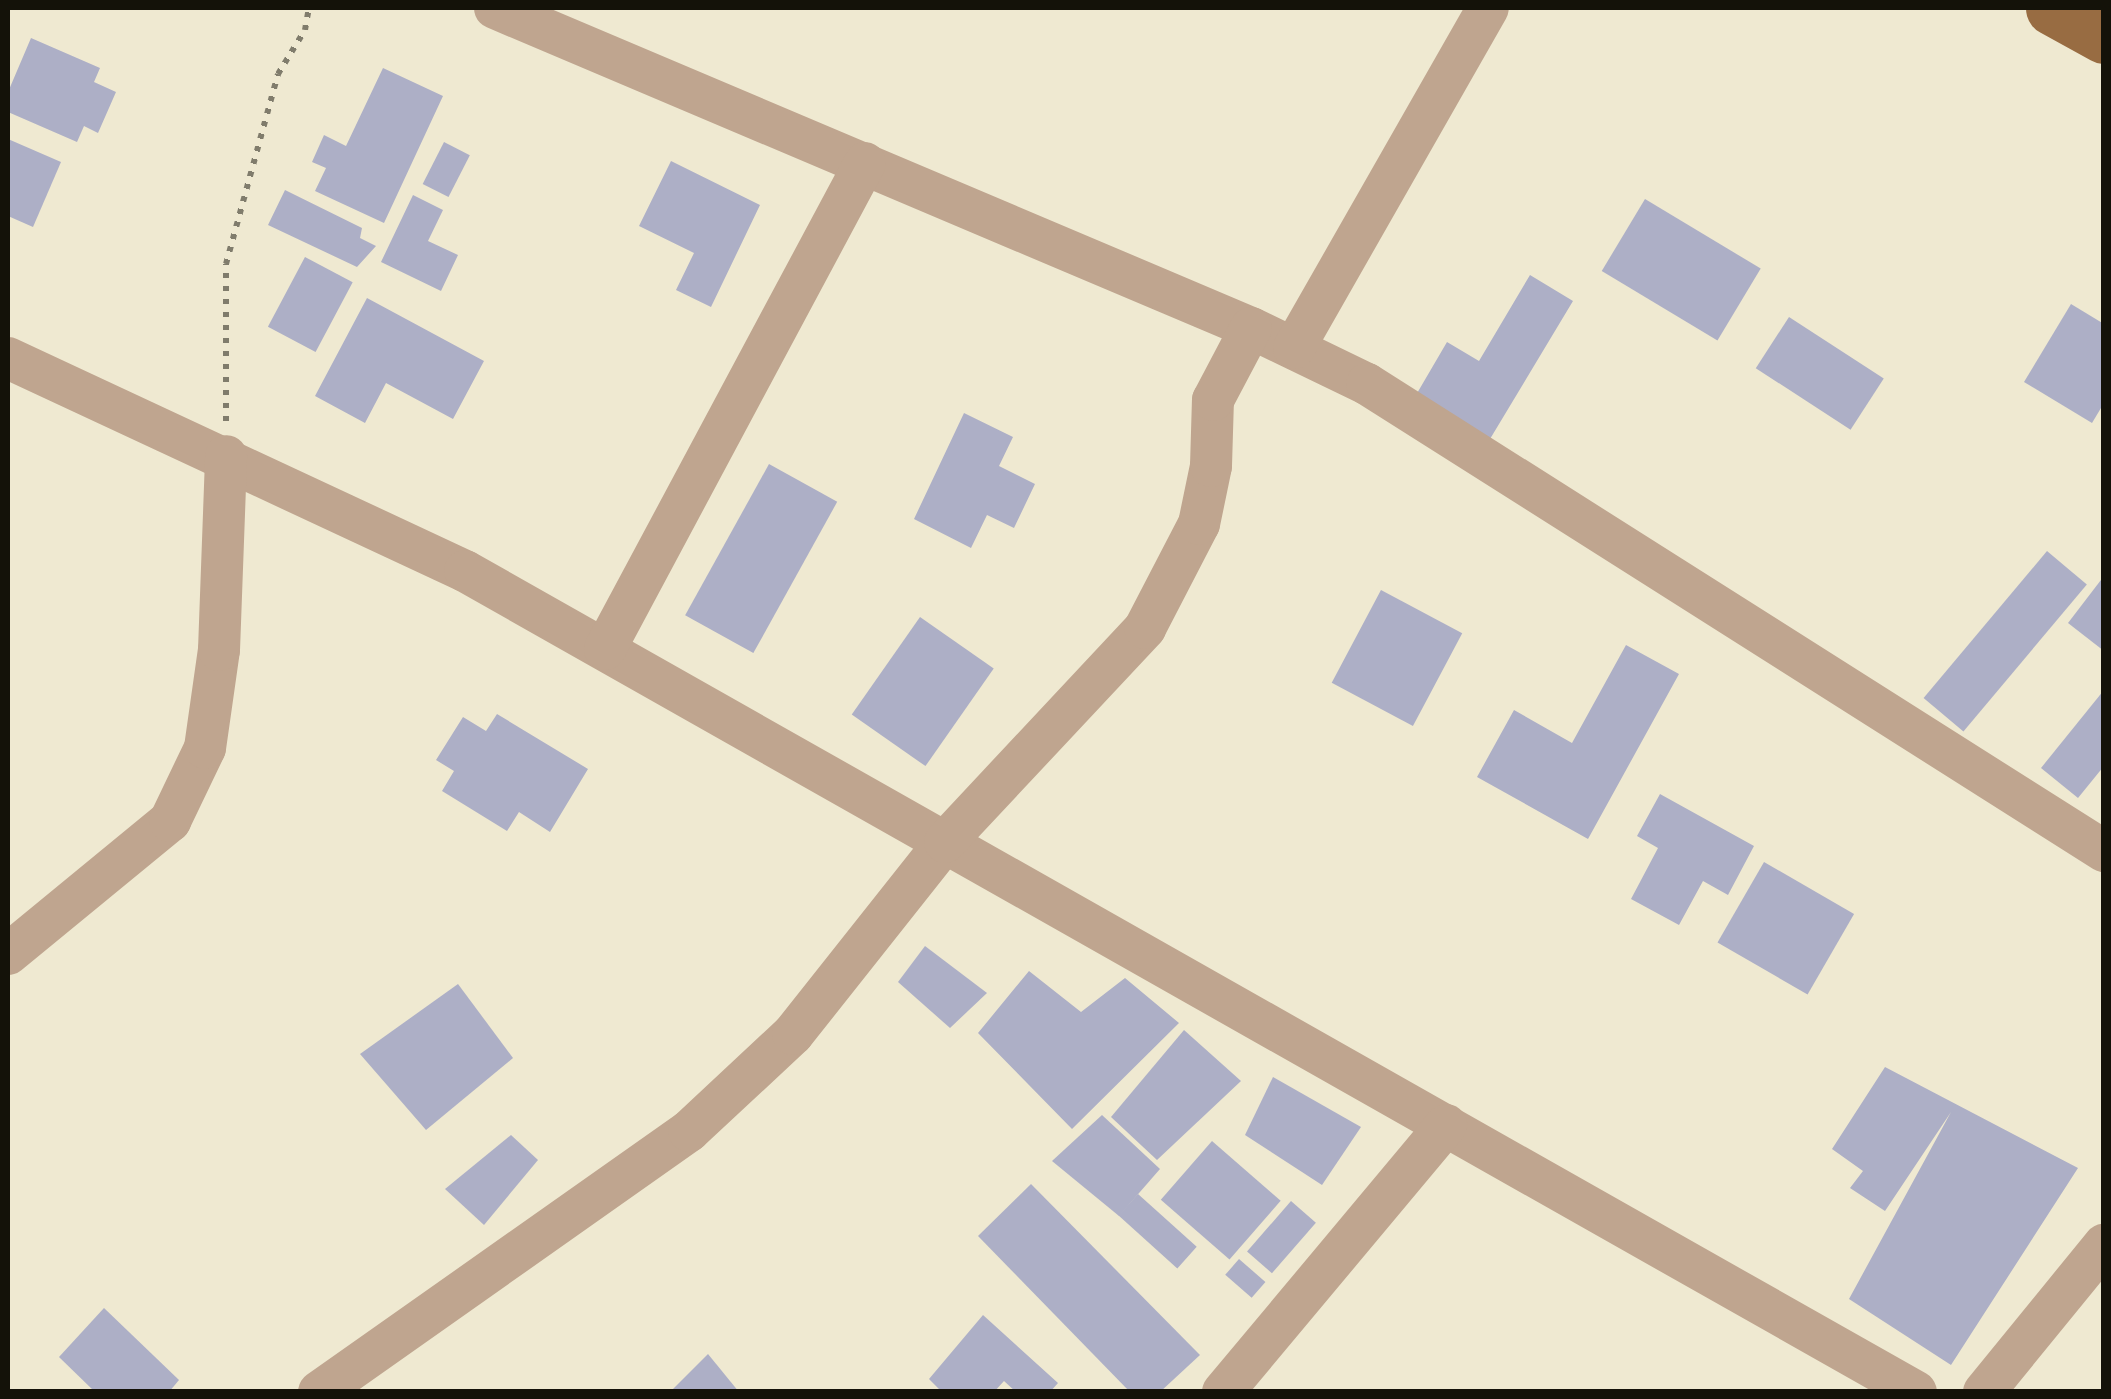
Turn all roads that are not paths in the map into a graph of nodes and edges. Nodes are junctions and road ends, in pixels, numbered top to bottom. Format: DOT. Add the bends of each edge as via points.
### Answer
graph roads {
  1 [pos="495,8"];
  2 [pos="1488,8"];
  3 [pos="865,163"];
  4 [pos="1251,328"];
  5 [pos="1294,348"];
  6 [pos="8,358"];
  7 [pos="226,456"];
  8 [pos="604,649"];
  9 [pos="945,842"];
  10 [pos="2104,851"];
  11 [pos="8,954"];
  12 [pos="1446,1125"];
  13 [pos="2104,1245"];
  14 [pos="319,1392"];
  15 [pos="1223,1392"];
  16 [pos="1916,1392"];
  17 [pos="1984,1392"];
  1 -- 3 [label="street"];
  2 -- 5 [label="street"];
  3 -- 4 [label="street"];
  3 -- 8 [label="street"];
  4 -- 5 [label="street"];
  4 -- 9 [label="street" via="1213,400 1211,466 1199,524 1145,628"];
  5 -- 10 [label="street" via="1367,384"];
  6 -- 7 [label="street"];
  7 -- 8 [label="street" via="465,570"];
  7 -- 11 [label="street" via="219,650 205,748 170,820"];
  8 -- 9 [label="street"];
  9 -- 12 [label="street"];
  9 -- 14 [label="street" via="793,1034 739,1090"];
  12 -- 15 [label="street"];
  12 -- 16 [label="street"];
  13 -- 17 [label="street"];
}
